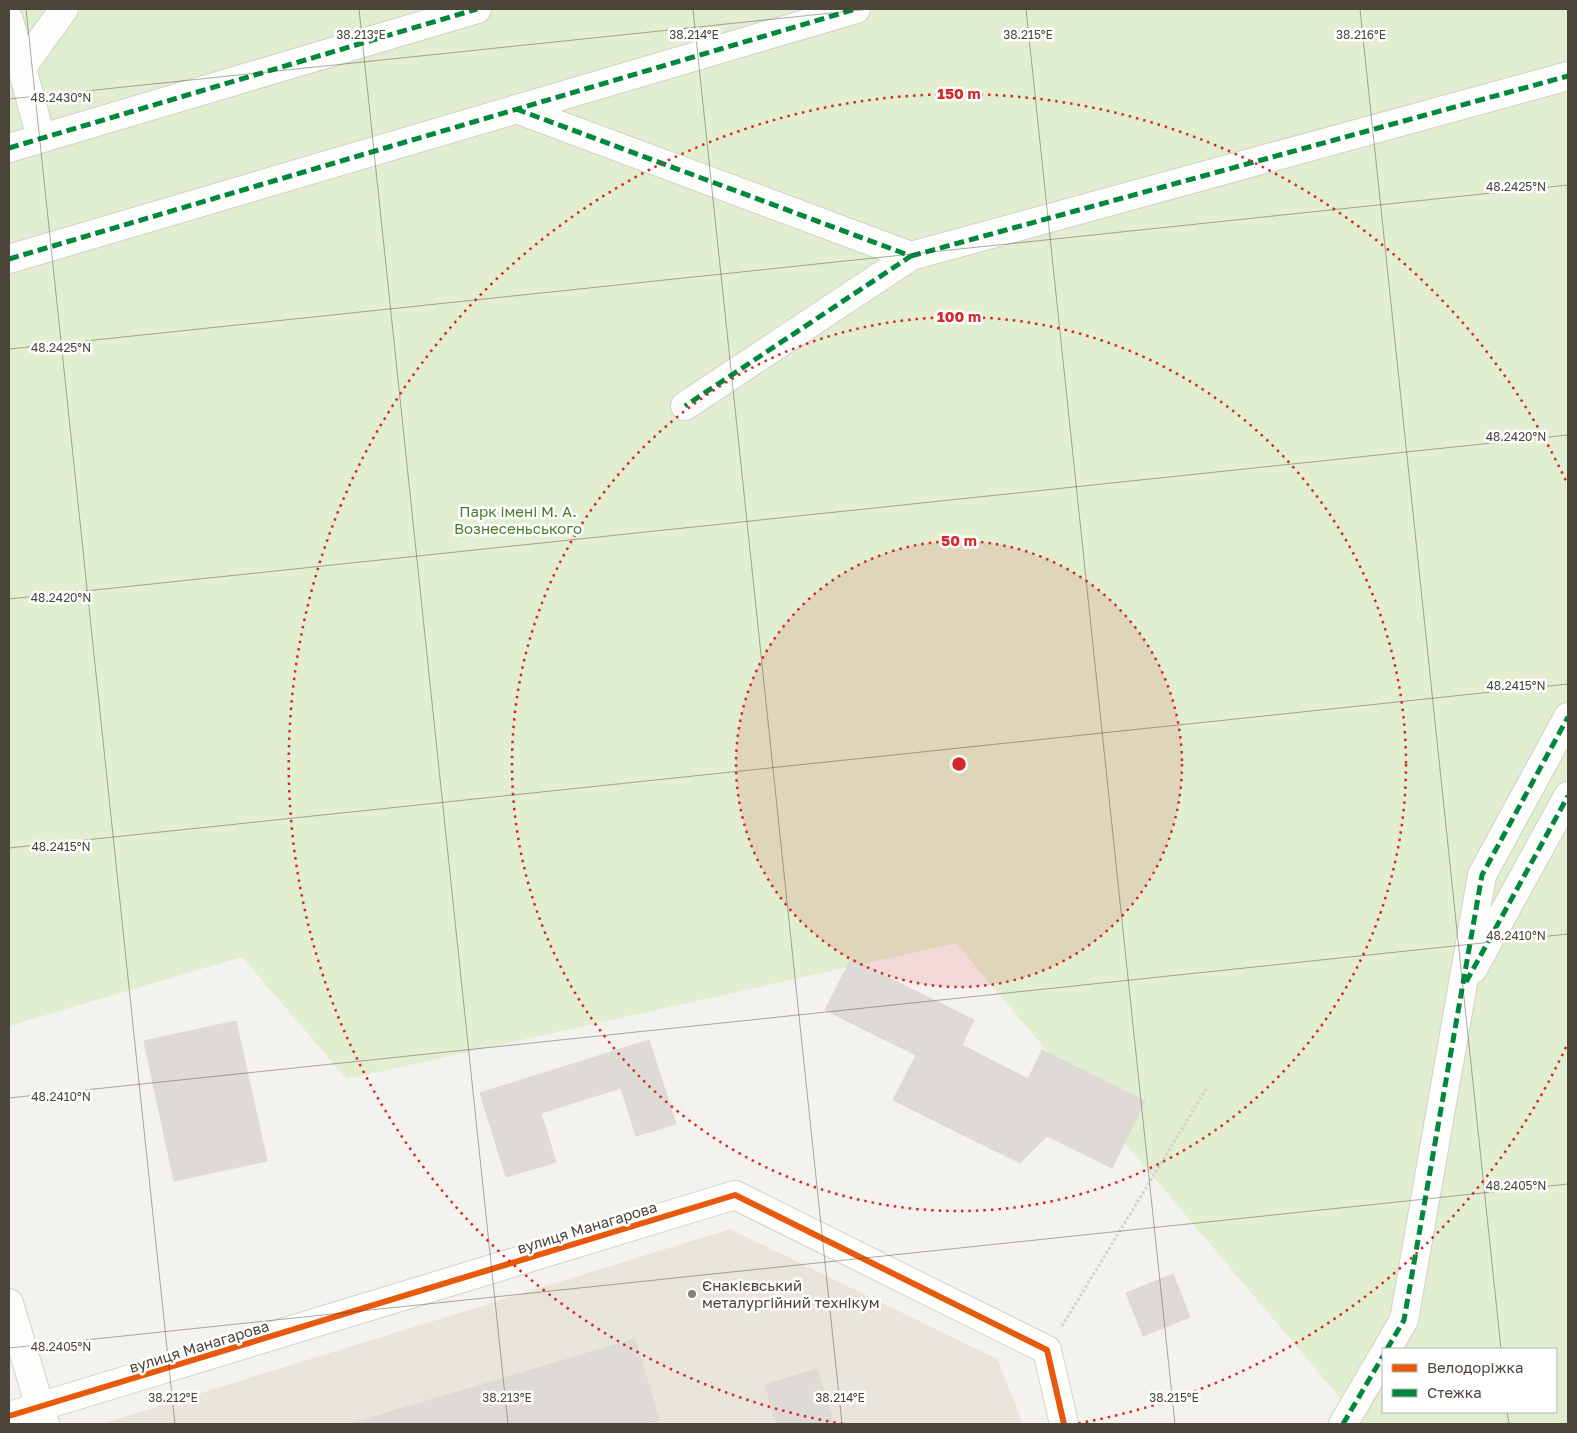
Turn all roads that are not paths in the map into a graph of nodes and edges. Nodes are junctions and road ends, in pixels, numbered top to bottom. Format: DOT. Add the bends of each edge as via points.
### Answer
graph roads {
  1 [pos="64,9"];
  2 [pos="478,9"];
  3 [pos="856,9"];
  4 [pos="9,20"];
  5 [pos="22,67"];
  6 [pos="1568,76"];
  7 [pos="516,109"];
  8 [pos="41,138"];
  9 [pos="9,148"];
  10 [pos="911,256"];
  11 [pos="9,259"];
  12 [pos="685,406"];
  13 [pos="1568,717"];
  14 [pos="1568,796"];
  15 [pos="1462,988"];
  16 [pos="9,1303"];
  17 [pos="1388,1348"];
  18 [pos="1382,1358"];
  19 [pos="9,1416"];
  20 [pos="42,1416"];
  21 [pos="1064,1424"];
  22 [pos="1343,1424"];
  1 -- 5 [label="street"];
  2 -- 8 [label="street"];
  3 -- 7 [label="street"];
  4 -- 5 [label="street"];
  5 -- 8 [label="street"];
  6 -- 10 [label="street"];
  7 -- 10 [label="street"];
  7 -- 11 [label="street"];
  8 -- 9 [label="street"];
  10 -- 12 [label="street"];
  13 -- 15 [label="street" via="1482,875"];
  14 -- 15 [label="street"];
  15 -- 17 [label="street" via="1404,1320"];
  16 -- 20 [label="street"];
  18 -- 22 [label="street"];
  19 -- 20 [label="street, вулиця Манагарова"];
  20 -- 21 [label="street, вулиця Манагарова" via="735,1195 1047,1350"];
}
